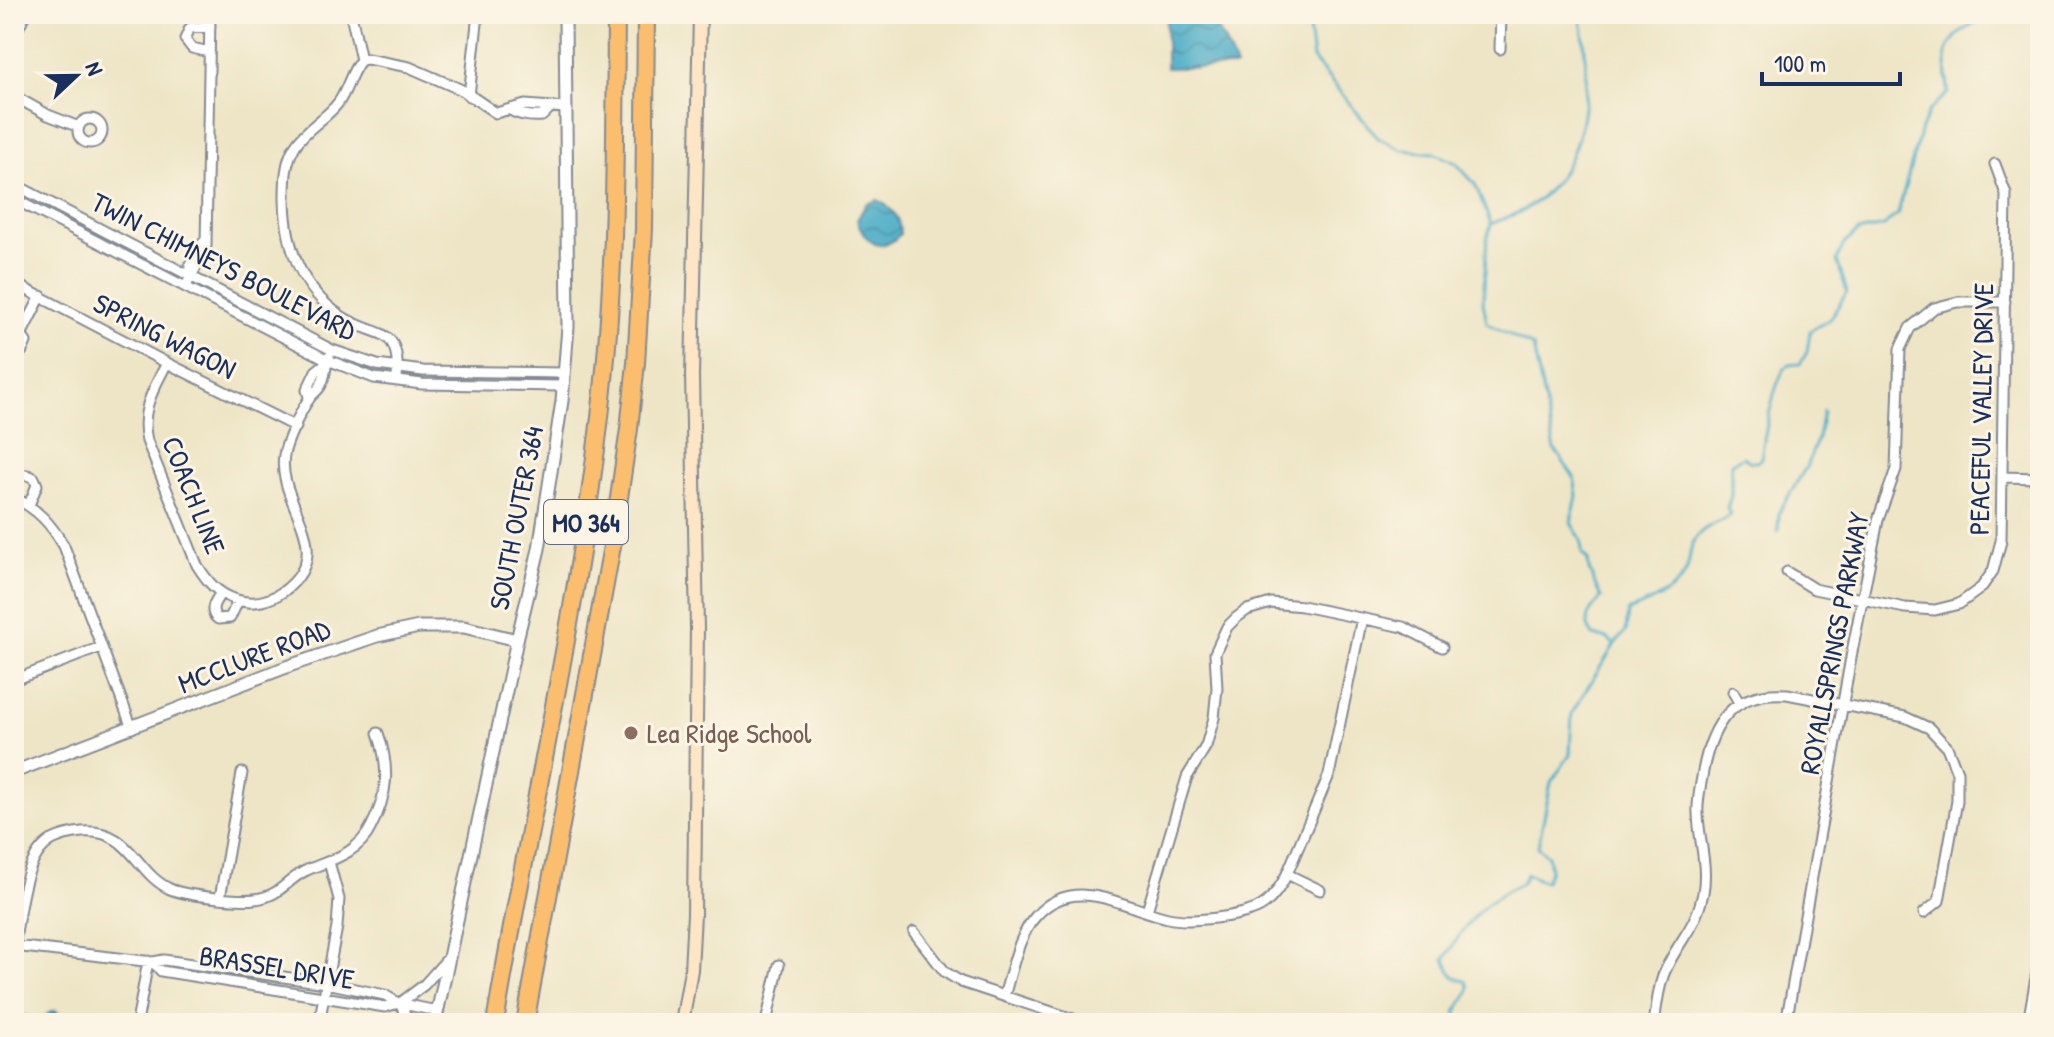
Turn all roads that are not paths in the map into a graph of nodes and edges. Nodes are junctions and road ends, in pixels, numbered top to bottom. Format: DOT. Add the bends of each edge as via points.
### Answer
graph roads {
  1 [pos="25,14"];
  2 [pos="210,14"];
  3 [pos="351,14"];
  4 [pos="478,14"];
  5 [pos="565,14"];
  6 [pos="616,14"];
  7 [pos="646,14"];
  8 [pos="700,14"];
  9 [pos="1501,14"];
  10 [pos="210,26"];
  11 [pos="14,37"];
  12 [pos="1500,49"];
  13 [pos="209,52"];
  14 [pos="361,60"];
  15 [pos="14,96"];
  16 [pos="469,96"];
  17 [pos="566,108"];
  18 [pos="79,127"];
  19 [pos="1995,164"];
  20 [pos="14,184"];
  21 [pos="14,199"];
  22 [pos="192,274"];
  23 [pos="14,283"];
  24 [pos="186,286"];
  25 [pos="41,296"];
  26 [pos="2005,302"];
  27 [pos="17,334"];
  28 [pos="332,350"];
  29 [pos="14,353"];
  30 [pos="327,362"];
  31 [pos="167,363"];
  32 [pos="398,368"];
  33 [pos="563,373"];
  34 [pos="397,381"];
  35 [pos="561,386"];
  36 [pos="296,427"];
  37 [pos="2002,477"];
  38 [pos="2040,478"];
  39 [pos="14,482"];
  40 [pos="14,498"];
  41 [pos="29,505"];
  42 [pos="1787,572"];
  43 [pos="221,593"];
  44 [pos="1863,599"];
  45 [pos="238,601"];
  46 [pos="1362,618"];
  47 [pos="517,640"];
  48 [pos="101,647"];
  49 [pos="1442,647"];
  50 [pos="14,680"];
  51 [pos="1733,692"];
  52 [pos="1740,704"];
  53 [pos="1843,704"];
  54 [pos="132,728"];
  55 [pos="378,733"];
  56 [pos="14,772"];
  57 [pos="242,773"];
  58 [pos="329,862"];
  59 [pos="1287,874"];
  60 [pos="1320,890"];
  61 [pos="220,898"];
  62 [pos="1147,911"];
  63 [pos="1924,913"];
  64 [pos="914,932"];
  65 [pos="14,946"];
  66 [pos="2040,955"];
  67 [pos="449,957"];
  68 [pos="150,962"];
  69 [pos="779,965"];
  70 [pos="326,983"];
  71 [pos="324,996"];
  72 [pos="1004,996"];
  73 [pos="399,1003"];
  74 [pos="436,1017"];
  75 [pos="1061,1019"];
  76 [pos="137,1023"];
  77 [pos="319,1023"];
  78 [pos="409,1023"];
  79 [pos="495,1023"];
  80 [pos="525,1023"];
  81 [pos="682,1023"];
  82 [pos="766,1023"];
  83 [pos="1085,1023"];
  84 [pos="1654,1023"];
  85 [pos="1786,1023"];
  86 [pos="2028,1023"];
  1 -- 11 [label="street"];
  2 -- 10 [label="street"];
  3 -- 14 [label="street"];
  4 -- 16 [label="street"];
  5 -- 17 [label="street, SOUTH OUTER 364"];
  6 -- 79 [label="highway, MO 364" via="614,244 602,407 580,560"];
  7 -- 80 [label="highway, MO 364" via="644,229 629,429"];
  8 -- 81 [label="main road" via="692,376 697,628 694,914"];
  9 -- 12 [label="street"];
  10 -- 13 [label="street"];
  10 -- 13 [label="street" via="190,28 185,39 192,48"];
  13 -- 22 [label="street" via="208,224 206,246"];
  14 -- 16 [label="street" via="409,67"];
  14 -- 32 [label="street" via="336,106 294,146 285,170 285,229 291,254 320,298 341,316 390,339"];
  15 -- 18 [label="street"];
  16 -- 17 [label="street" via="496,113 542,116 550,108"];
  17 -- 33 [label="street, SOUTH OUTER 364" via="568,327"];
  19 -- 26 [label="street, PEACEFUL VALLEY DRIVE" via="2006,194"];
  20 -- 22 [label="street, TWIN CHIMNEYS BOULEVARD"];
  21 -- 24 [label="street, TWIN CHIMNEYS BOULEVARD"];
  22 -- 24 [label="street"];
  22 -- 28 [label="street, TWIN CHIMNEYS BOULEVARD"];
  23 -- 25 [label="street, SPRING WAGON"];
  24 -- 30 [label="street, TWIN CHIMNEYS BOULEVARD"];
  25 -- 27 [label="street"];
  25 -- 31 [label="street, SPRING WAGON"];
  26 -- 37 [label="street, PEACEFUL VALLEY DRIVE"];
  26 -- 44 [label="street, ROYALLSPRINGS PARKWAY" via="1940,306 1919,318 1904,338 1897,465 1878,519"];
  27 -- 29 [label="street" via="26,346"];
  28 -- 30 [label="street"];
  28 -- 32 [label="street, TWIN CHIMNEYS BOULEVARD"];
  30 -- 34 [label="street, TWIN CHIMNEYS BOULEVARD"];
  30 -- 36 [label="street, COACH LINE" via="316,371"];
  31 -- 36 [label="street, SPRING WAGON"];
  31 -- 43 [label="street, COACH LINE" via="146,406 147,441 197,565"];
  32 -- 33 [label="street, TWIN CHIMNEYS BOULEVARD"];
  32 -- 34 [label="street"];
  33 -- 35 [label="street, SOUTH OUTER 364"];
  34 -- 35 [label="street, TWIN CHIMNEYS BOULEVARD"];
  35 -- 47 [label="street, SOUTH OUTER 364" via="539,549"];
  36 -- 45 [label="street, COACH LINE" via="284,456 285,479 306,532 299,578 263,602"];
  37 -- 38 [label="street"];
  37 -- 44 [label="street, PEACEFUL VALLEY DRIVE" via="1999,554 1974,594 1935,610"];
  39 -- 41 [label="street" via="20,474 34,478 37,485"];
  40 -- 41 [label="street"];
  41 -- 48 [label="street" via="64,546"];
  42 -- 44 [label="street, PEACEFUL VALLEY DRIVE" via="1814,589"];
  43 -- 45 [label="street, COACH LINE"];
  43 -- 45 [label="street, COACH LINE" via="213,607 218,619 230,618"];
  44 -- 53 [label="street, ROYALLSPRINGS PARKWAY"];
  46 -- 49 [label="street" via="1403,627"];
  46 -- 59 [label="street" via="1329,775"];
  46 -- 62 [label="street" via="1271,603 1247,610 1227,627 1215,653 1217,688 1210,732 1187,777"];
  47 -- 54 [label="street, MCCLURE ROAD" via="464,627 419,627 377,636"];
  47 -- 67 [label="street, SOUTH OUTER 364"];
  48 -- 50 [label="street"];
  48 -- 54 [label="street"];
  51 -- 52 [label="street"];
  52 -- 53 [label="street" via="1761,694 1780,693"];
  52 -- 84 [label="street" via="1722,718 1708,744 1698,805 1703,892 1692,927 1664,973"];
  53 -- 63 [label="street" via="1920,722 1942,740 1953,759 1958,793 1939,901"];
  53 -- 85 [label="street, ROYALLSPRINGS PARKWAY"];
  54 -- 56 [label="street, MCCLURE ROAD"];
  55 -- 58 [label="street" via="386,757 380,809 368,834"];
  57 -- 61 [label="street"];
  58 -- 61 [label="street" via="302,872 274,895"];
  58 -- 70 [label="street" via="339,899"];
  59 -- 60 [label="street"];
  59 -- 62 [label="street" via="1261,906 1233,915 1172,919"];
  61 -- 65 [label="street" via="170,889 120,841 99,832 75,833 52,840 35,856"];
  62 -- 72 [label="street" via="1090,894 1050,903 1030,923"];
  64 -- 72 [label="street" via="945,972"];
  65 -- 68 [label="street, BRASSEL DRIVE"];
  66 -- 86 [label="street"];
  67 -- 73 [label="street"];
  67 -- 74 [label="street, SOUTH OUTER 364"];
  68 -- 70 [label="street, BRASSEL DRIVE"];
  68 -- 71 [label="street, BRASSEL DRIVE" via="161,971"];
  68 -- 76 [label="street"];
  69 -- 82 [label="street"];
  70 -- 71 [label="street"];
  70 -- 73 [label="street, BRASSEL DRIVE" via="385,995"];
  71 -- 73 [label="street, BRASSEL DRIVE" via="385,1007"];
  71 -- 77 [label="street"];
  72 -- 75 [label="street"];
  73 -- 74 [label="street, BRASSEL DRIVE"];
  73 -- 78 [label="street"];
  75 -- 83 [label="street"];
}
